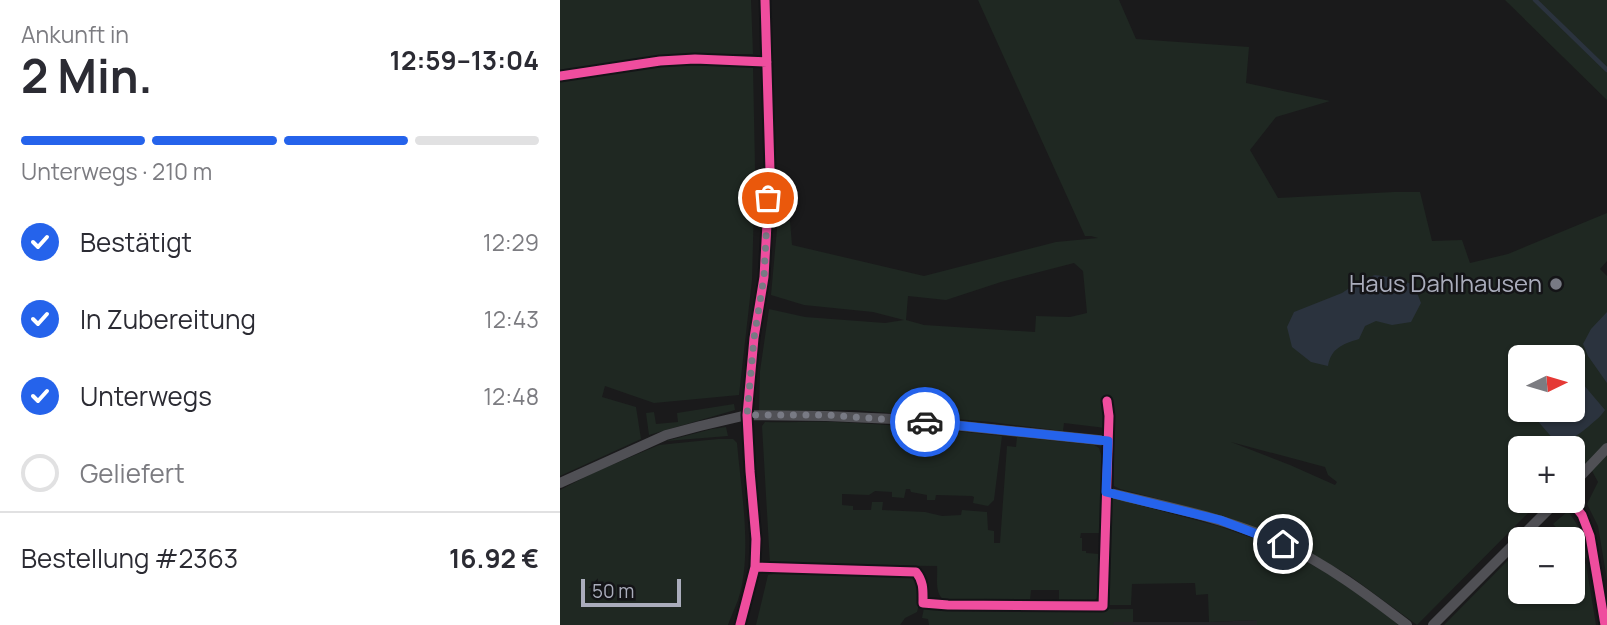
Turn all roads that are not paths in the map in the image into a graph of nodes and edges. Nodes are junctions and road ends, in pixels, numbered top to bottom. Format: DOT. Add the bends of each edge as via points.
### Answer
graph roads {
  1 [pos="765,0"];
  2 [pos="767,61"];
  3 [pos="560,76"];
  4 [pos="1107,401"];
  5 [pos="747,415"];
  6 [pos="1108,441"];
  7 [pos="1607,447"];
  8 [pos="1585,471"];
  9 [pos="560,483"];
  10 [pos="1106,492"];
  11 [pos="1545,513"];
  12 [pos="1580,513"];
  13 [pos="755,567"];
  14 [pos="740,625"];
  15 [pos="1407,625"];
  16 [pos="1433,625"];
  17 [pos="1605,625"];
  1 -- 2 [label="street"];
  2 -- 3 [label="street" via="695,58"];
  2 -- 5 [label="street" via="770,172 764,277"];
  4 -- 6 [label="street"];
  5 -- 6 [label="street" via="894,419"];
  5 -- 9 [label="street" via="666,435"];
  5 -- 13 [label="street"];
  6 -- 10 [label="street"];
  7 -- 8 [label="street"];
  10 -- 13 [label="street" via="1103,606 923,603 922,579 916,572"];
  10 -- 15 [label="street" via="1220,520 1283,544 1344,578"];
  11 -- 16 [label="street"];
  12 -- 17 [label="street" via="1590,536"];
  13 -- 14 [label="street"];
}
